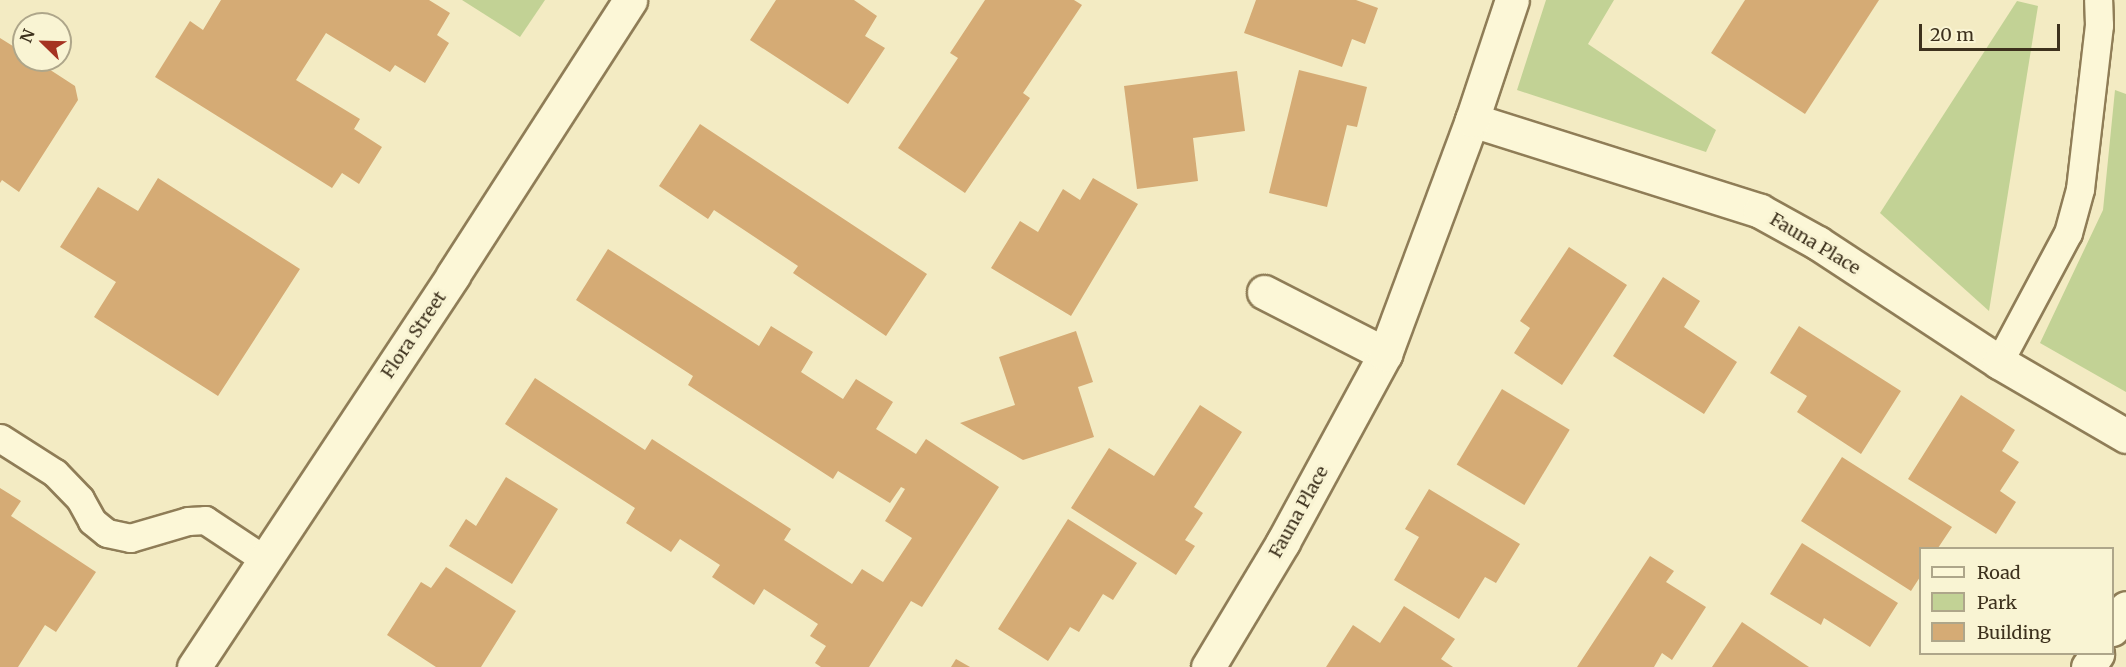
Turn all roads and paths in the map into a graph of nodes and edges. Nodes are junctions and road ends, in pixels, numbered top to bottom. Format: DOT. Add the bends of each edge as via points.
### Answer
graph roads {
  1 [pos="630,0"];
  2 [pos="1512,0"];
  3 [pos="2098,0"];
  4 [pos="1472,120"];
  5 [pos="1264,292"];
  6 [pos="1385,354"];
  7 [pos="1999,362"];
  8 [pos="2126,436"];
  9 [pos="0,438"];
  10 [pos="264,559"];
  11 [pos="2126,609"];
  12 [pos="2114,626"];
  13 [pos="194,667"];
  14 [pos="1208,667"];
  1 -- 10 [label="street, Flora Street" via="447,285"];
  2 -- 4 [label="street, Fauna Place"];
  3 -- 7 [label="lane" via="2098,37 2080,189 2068,233"];
  4 -- 6 [label="street, Fauna Place"];
  4 -- 7 [label="street, Fauna Place" via="1760,211 1818,243"];
  5 -- 6 [label="street"];
  6 -- 14 [label="street, Fauna Place" via="1283,542"];
  7 -- 8 [label="street, Fauna Place"];
  9 -- 10 [label="lane" via="54,473 80,499 92,521 107,533 130,538 188,521 206,520"];
  10 -- 13 [label="street, Flora Street"];
  11 -- 12 [label="street"];
}
